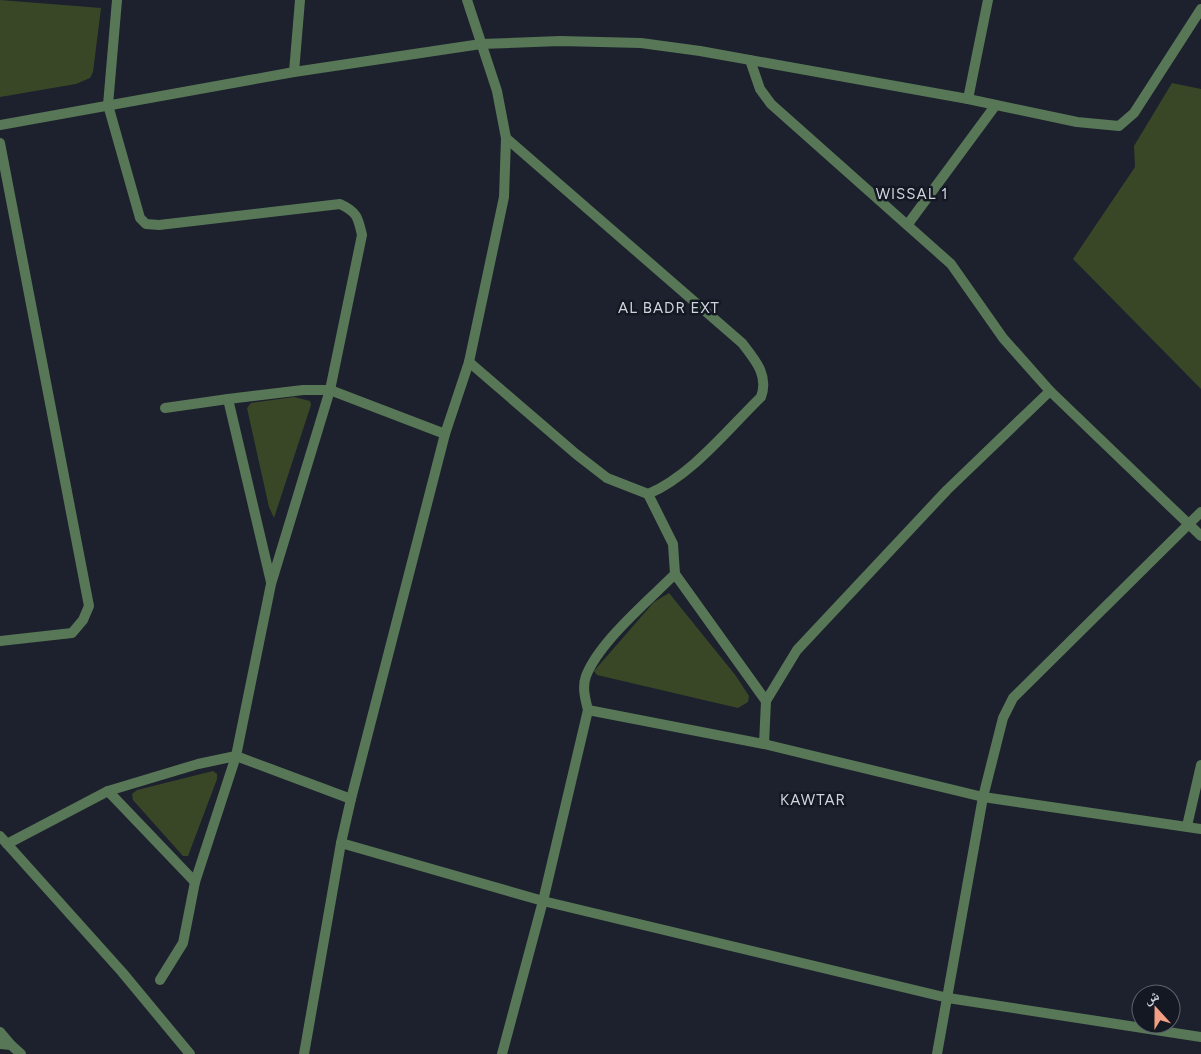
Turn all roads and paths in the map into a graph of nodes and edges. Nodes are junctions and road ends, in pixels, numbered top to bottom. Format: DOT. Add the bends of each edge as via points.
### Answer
graph roads {
  1 [pos="117,0"];
  2 [pos="300,0"];
  3 [pos="467,0"];
  4 [pos="988,0"];
  5 [pos="1201,9"];
  6 [pos="481,44"];
  7 [pos="750,60"];
  8 [pos="294,72"];
  9 [pos="968,99"];
  10 [pos="108,105"];
  11 [pos="995,106"];
  12 [pos="0,125"];
  13 [pos="506,138"];
  14 [pos="0,143"];
  15 [pos="908,224"];
  16 [pos="468,362"];
  17 [pos="330,390"];
  18 [pos="1050,391"];
  19 [pos="228,399"];
  20 [pos="165,408"];
  21 [pos="445,434"];
  22 [pos="648,494"];
  23 [pos="1201,512"];
  24 [pos="1188,523"];
  25 [pos="1201,536"];
  26 [pos="675,574"];
  27 [pos="271,584"];
  28 [pos="0,642"];
  29 [pos="766,701"];
  30 [pos="588,710"];
  31 [pos="764,744"];
  32 [pos="236,756"];
  33 [pos="1201,765"];
  34 [pos="108,791"];
  35 [pos="983,797"];
  36 [pos="350,799"];
  37 [pos="1187,826"];
  38 [pos="1201,829"];
  39 [pos="4,840"];
  40 [pos="341,842"];
  41 [pos="195,882"];
  42 [pos="543,901"];
  43 [pos="160,980"];
  44 [pos="948,998"];
  45 [pos="0,1032"];
  46 [pos="1201,1037"];
  47 [pos="0,1044"];
  48 [pos="11,1045"];
  49 [pos="21,1054"];
  50 [pos="190,1054"];
  51 [pos="304,1054"];
  52 [pos="502,1054"];
  53 [pos="937,1054"];
  1 -- 10 [label="street"];
  2 -- 8 [label="street"];
  3 -- 6 [label="street"];
  4 -- 9 [label="street"];
  5 -- 11 [label="street" via="1134,113 1119,126 1095,125"];
  6 -- 7 [label="street" via="560,41 642,43"];
  6 -- 8 [label="street"];
  6 -- 13 [label="street" via="497,92"];
  7 -- 9 [label="street"];
  7 -- 15 [label="street" via="760,89 771,104"];
  8 -- 10 [label="street"];
  9 -- 11 [label="street"];
  10 -- 12 [label="street"];
  10 -- 17 [label="street" via="140,218 146,224 340,204 353,210 362,235"];
  11 -- 15 [label="street"];
  13 -- 16 [label="street" via="504,196"];
  13 -- 22 [label="street" via="742,343 764,378 761,398 682,474"];
  14 -- 28 [label="street" via="90,606 72,633"];
  15 -- 18 [label="street" via="951,264 1003,338"];
  16 -- 21 [label="street"];
  16 -- 22 [label="street" via="607,478"];
  17 -- 19 [label="street"];
  17 -- 21 [label="street"];
  17 -- 27 [label="street"];
  18 -- 24 [label="street"];
  18 -- 29 [label="street" via="840,602 797,650"];
  19 -- 20 [label="street"];
  19 -- 27 [label="street"];
  21 -- 36 [label="street"];
  22 -- 26 [label="street" via="674,544"];
  23 -- 24 [label="street"];
  24 -- 25 [label="street"];
  24 -- 35 [label="street" via="1013,698 1003,718"];
  26 -- 29 [label="street"];
  26 -- 30 [label="street" via="596,656 586,676 584,693"];
  27 -- 32 [label="street"];
  29 -- 31 [label="street"];
  30 -- 31 [label="street"];
  30 -- 42 [label="street"];
  31 -- 35 [label="street"];
  32 -- 34 [label="street"];
  32 -- 36 [label="street"];
  32 -- 41 [label="street"];
  33 -- 37 [label="street"];
  34 -- 39 [label="street"];
  34 -- 41 [label="street"];
  35 -- 37 [label="street"];
  35 -- 44 [label="street"];
  36 -- 40 [label="street"];
  37 -- 38 [label="street"];
  39 -- 50 [label="street"];
  40 -- 42 [label="street"];
  40 -- 51 [label="street"];
  41 -- 43 [label="street" via="183,943"];
  42 -- 44 [label="street"];
  42 -- 52 [label="street"];
  44 -- 46 [label="street"];
  44 -- 53 [label="street"];
  45 -- 48 [label="street"];
  47 -- 48 [label="street"];
  48 -- 49 [label="street"];
}
